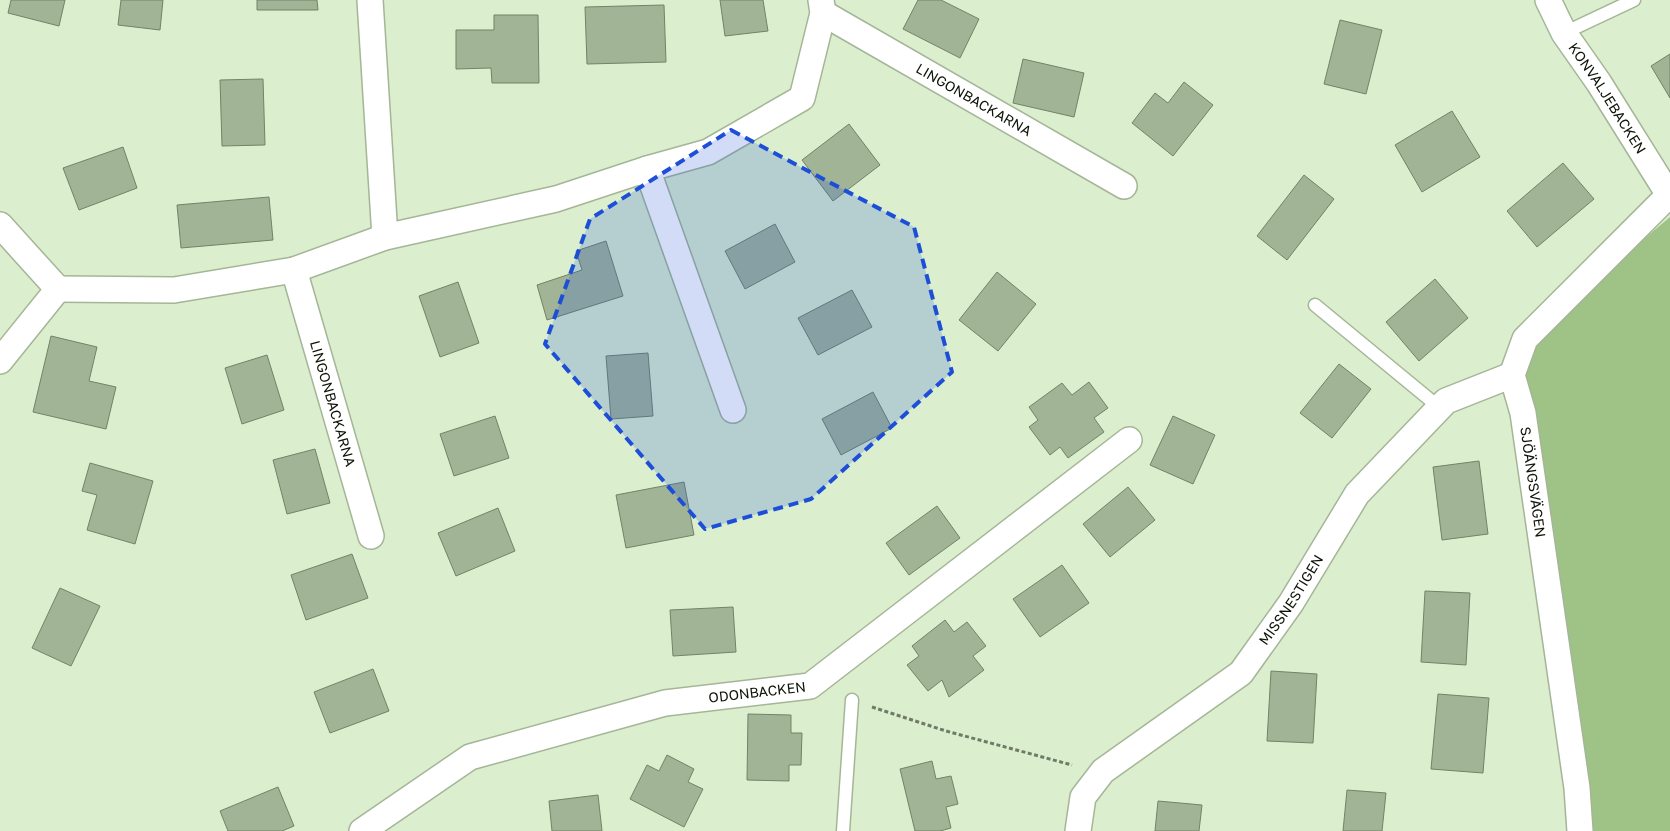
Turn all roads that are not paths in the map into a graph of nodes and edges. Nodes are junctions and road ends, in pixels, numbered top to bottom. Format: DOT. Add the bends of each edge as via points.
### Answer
graph roads {
  1 [pos="370,0"];
  2 [pos="1548,0"];
  3 [pos="1634,0"];
  4 [pos="822,7"];
  5 [pos="1564,33"];
  6 [pos="647,169"];
  7 [pos="1124,186"];
  8 [pos="1670,194"];
  9 [pos="0,225"];
  10 [pos="385,237"];
  11 [pos="294,270"];
  12 [pos="58,289"];
  13 [pos="1315,305"];
  14 [pos="0,361"];
  15 [pos="1512,375"];
  16 [pos="1440,408"];
  17 [pos="732,410"];
  18 [pos="1129,440"];
  19 [pos="371,536"];
  20 [pos="852,700"];
  21 [pos="374,827"];
  22 [pos="843,831"];
  23 [pos="1078,831"];
  24 [pos="1580,831"];
  1 -- 10 [label="street"];
  2 -- 5 [label="street, KONVALJEBACKEN"];
  3 -- 5 [label="lane"];
  4 -- 6 [label="street, LINGONBACKARNA" via="802,98 708,152"];
  4 -- 7 [label="street, LINGONBACKARNA"];
  5 -- 8 [label="street, KONVALJEBACKEN"];
  6 -- 10 [label="street, LINGONBACKARNA" via="556,199"];
  6 -- 17 [label="street"];
  8 -- 15 [label="street" via="1525,339"];
  9 -- 12 [label="street"];
  10 -- 11 [label="street, LINGONBACKARNA"];
  11 -- 12 [label="street, LINGONBACKARNA" via="174,290"];
  11 -- 19 [label="street, LINGONBACKARNA"];
  12 -- 14 [label="street"];
  13 -- 16 [label="lane"];
  15 -- 16 [label="street, MISSNESTIGEN" via="1446,402"];
  15 -- 24 [label="street, SJÖÄNGSVÄGEN" via="1522,413 1577,788"];
  16 -- 23 [label="street, MISSNESTIGEN" via="1357,494 1291,602 1241,673 1103,771 1083,797"];
  18 -- 21 [label="street, ODONBACKEN" via="810,686 665,703 470,757"];
  20 -- 22 [label="lane"];
}
